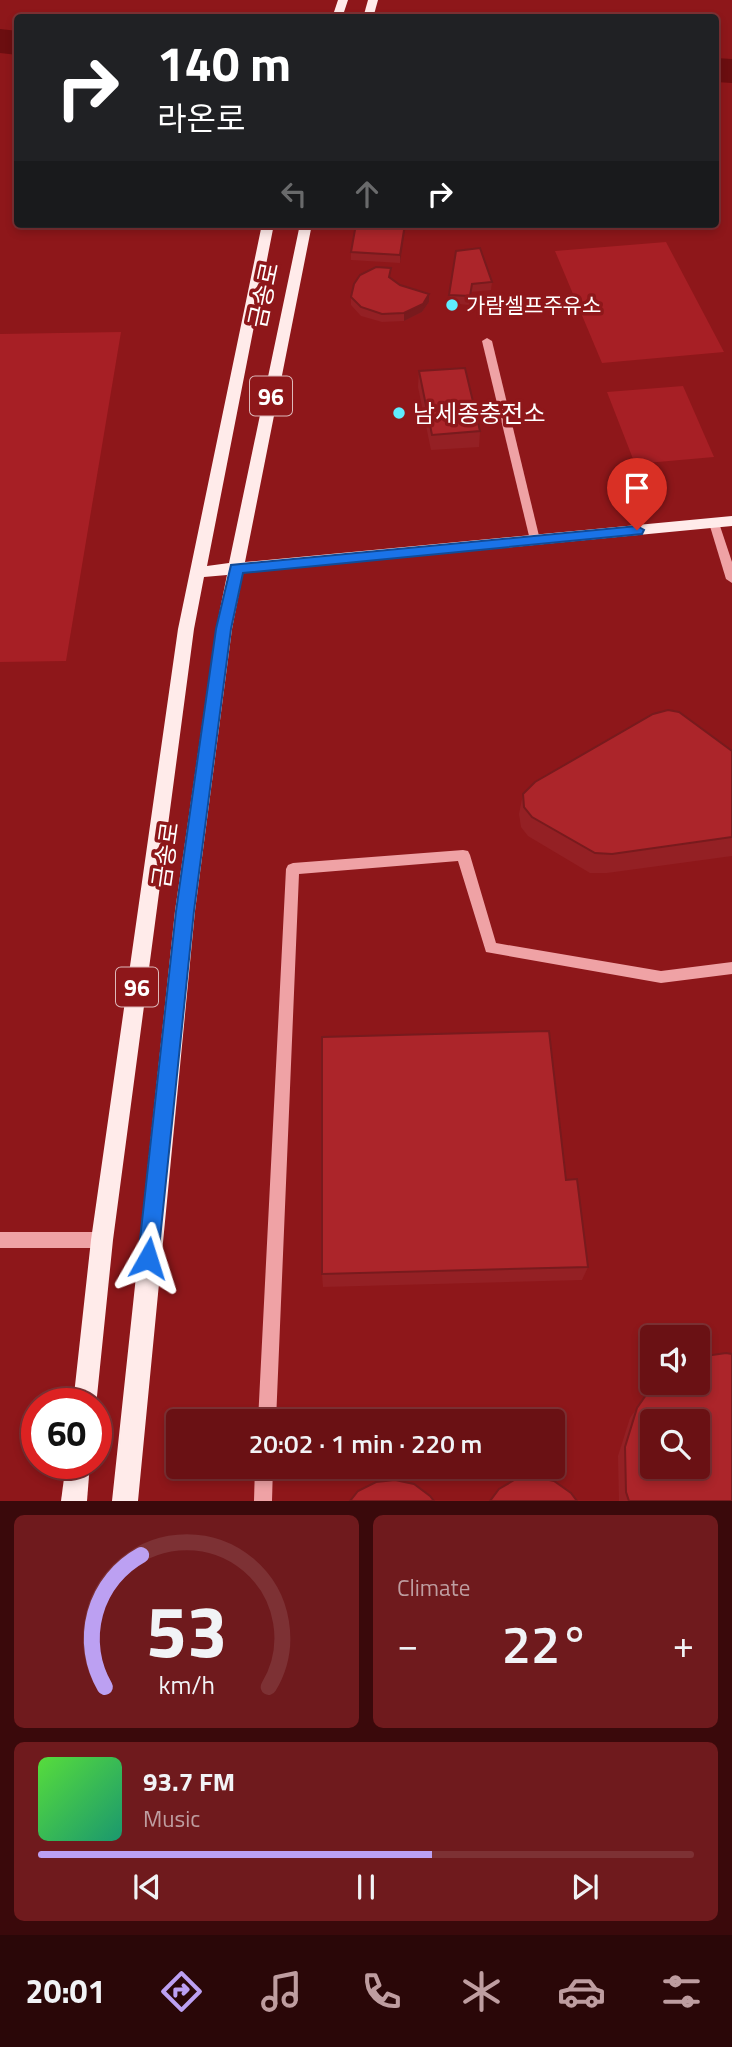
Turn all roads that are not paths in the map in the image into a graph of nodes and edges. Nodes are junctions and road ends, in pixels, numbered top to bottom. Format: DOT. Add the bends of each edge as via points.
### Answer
graph roads {
  1 [pos="267,228"];
  2 [pos="305,228"];
  3 [pos="487,341"];
  4 [pos="732,521"];
  5 [pos="713,523"];
  6 [pos="535,540"];
  7 [pos="236,568"];
  8 [pos="197,572"];
  9 [pos="732,579"];
  10 [pos="732,968"];
  11 [pos="0,1240"];
  12 [pos="102,1240"];
  13 [pos="87,1388"];
  14 [pos="268,1409"];
  15 [pos="76,1479"];
  16 [pos="264,1479"];
  17 [pos="74,1501"];
  18 [pos="125,1501"];
  19 [pos="263,1501"];
  1 -- 8 [label="main road, 금송로"];
  2 -- 7 [label="main road, 금송로 / 96"];
  3 -- 6 [label="lane"];
  4 -- 5 [label="main road"];
  5 -- 6 [label="main road"];
  5 -- 9 [label="lane"];
  6 -- 7 [label="main road"];
  7 -- 8 [label="main road"];
  7 -- 18 [label="main road, 금송로 / 96" via="185,911"];
  8 -- 12 [label="main road, 금송로 / 96"];
  10 -- 14 [label="lane" via="661,977 491,948 463,855 293,869"];
  11 -- 12 [label="lane"];
  12 -- 13 [label="main road, 금송로 / 96"];
  15 -- 17 [label="main road"];
  16 -- 19 [label="lane"];
}
